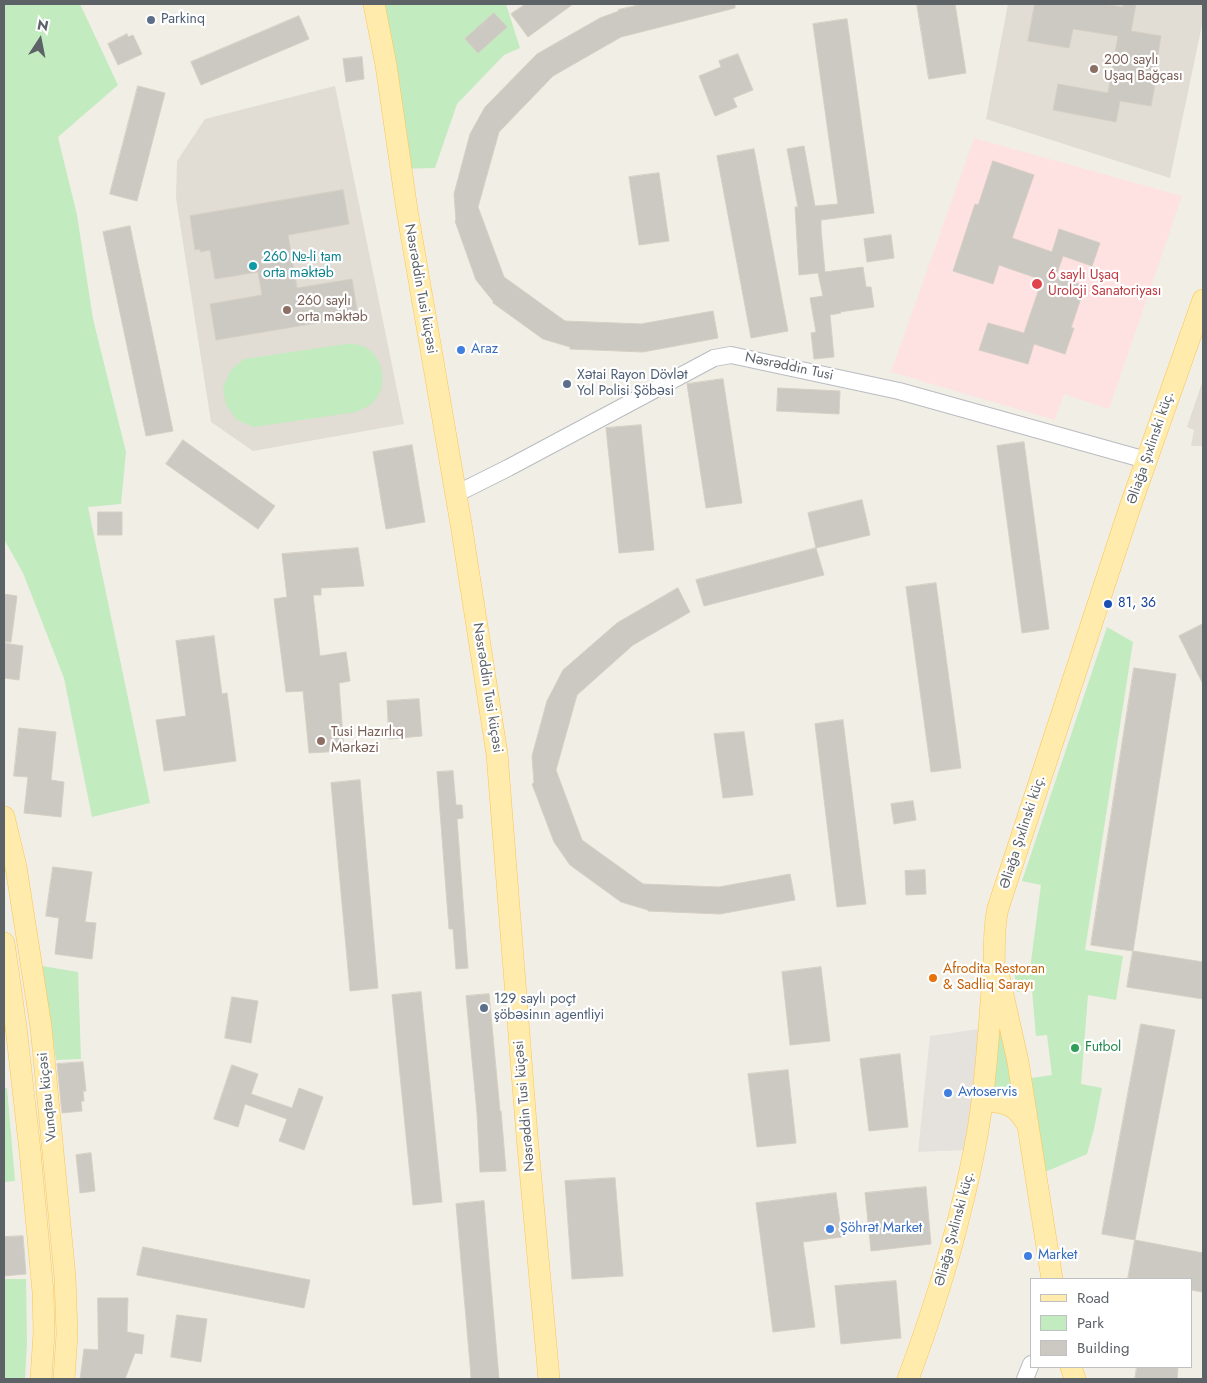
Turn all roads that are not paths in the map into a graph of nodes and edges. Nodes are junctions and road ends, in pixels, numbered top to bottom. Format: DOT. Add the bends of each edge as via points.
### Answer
graph roads {
  1 [pos="374,4"];
  2 [pos="1203,300"];
  3 [pos="1146,460"];
  4 [pos="456,494"];
  5 [pos="4,817"];
  6 [pos="4,943"];
  7 [pos="994,958"];
  8 [pos="982,1101"];
  9 [pos="1029,1129"];
  10 [pos="1052,1278"];
  11 [pos="1030,1366"];
  12 [pos="41,1378"];
  13 [pos="64,1378"];
  14 [pos="549,1379"];
  15 [pos="908,1379"];
  16 [pos="1025,1379"];
  1 -- 4 [label="main road, Nəsrəddin Tusi küçəsi"];
  2 -- 3 [label="main road, Əliağa Şıxlinski küç."];
  3 -- 4 [label="street, Nəsrəddin Tusi" via="898,390 731,355 714,358"];
  3 -- 7 [label="main road, Əliağa Şıxlinski küç." via="998,908"];
  4 -- 14 [label="main road, Nəsrəddin Tusi küçəsi" via="497,754"];
  5 -- 13 [label="main road, Vunqtau küçəsi" via="16,867 42,1036 65,1278 67,1334"];
  6 -- 12 [label="main road, Vunqtau küçəsi" via="28,1132 43,1292"];
  7 -- 8 [label="main road, Əliağa Şıxlinski küç."];
  7 -- 9 [label="main road" via="1018,1062"];
  8 -- 9 [label="main road" via="1012,1106"];
  8 -- 15 [label="main road, Əliağa Şıxlinski küç." via="975,1150 954,1239"];
  9 -- 10 [label="main road"];
  11 -- 16 [label="street"];
  12 -- 13 [label="main road"];
}
